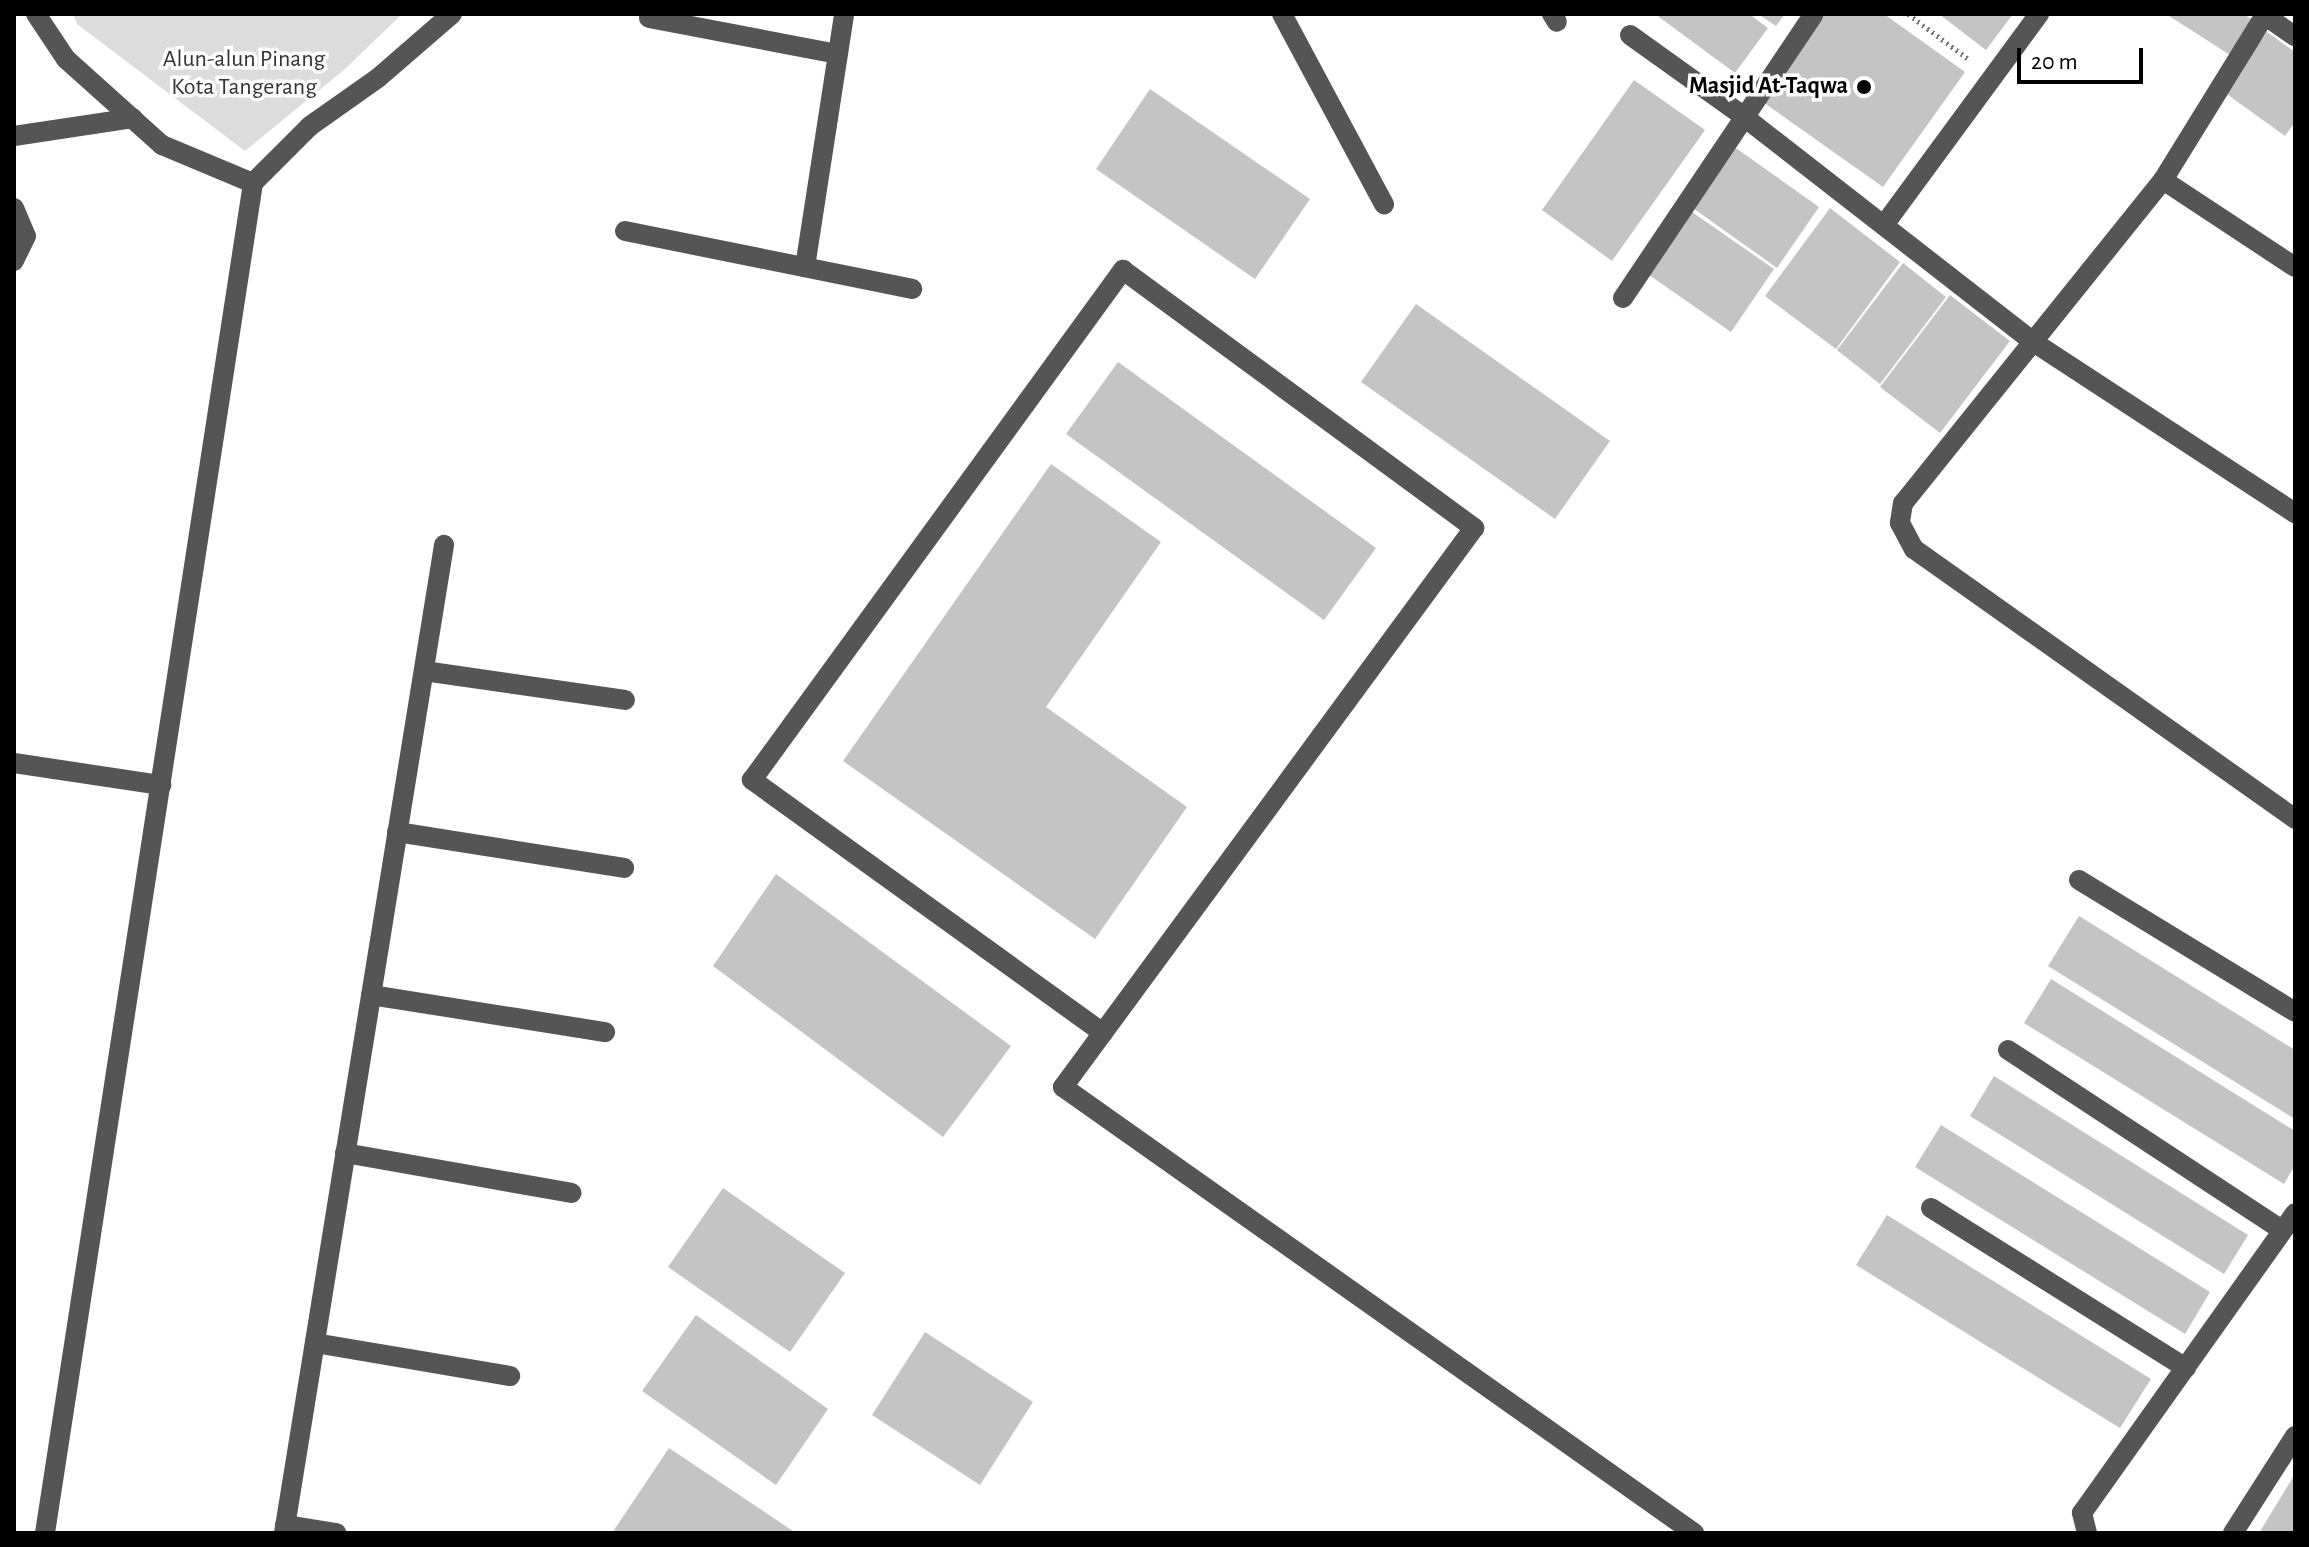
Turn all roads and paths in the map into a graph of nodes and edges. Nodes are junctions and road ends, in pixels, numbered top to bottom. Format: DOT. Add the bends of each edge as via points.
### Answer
graph roads {
  1 [pos="36,14"];
  2 [pos="452,14"];
  3 [pos="844,14"];
  4 [pos="1282,14"];
  5 [pos="1814,14"];
  6 [pos="1908,14"];
  7 [pos="2039,14"];
  8 [pos="2264,14"];
  9 [pos="649,18"];
  10 [pos="1630,35"];
  11 [pos="2295,36"];
  12 [pos="838,54"];
  13 [pos="1993,77"];
  14 [pos="1743,116"];
  15 [pos="133,118"];
  16 [pos="14,136"];
  17 [pos="2163,180"];
  18 [pos="253,183"];
  19 [pos="1384,204"];
  20 [pos="14,208"];
  21 [pos="1884,225"];
  22 [pos="625,231"];
  23 [pos="14,261"];
  24 [pos="805,267"];
  25 [pos="2295,267"];
  26 [pos="912,289"];
  27 [pos="1623,298"];
  28 [pos="2035,343"];
  29 [pos="2295,513"];
  30 [pos="444,545"];
  31 [pos="424,671"];
  32 [pos="625,700"];
  33 [pos="14,763"];
  34 [pos="161,785"];
  35 [pos="2295,819"];
  36 [pos="397,832"];
  37 [pos="624,868"];
  38 [pos="2079,880"];
  39 [pos="371,995"];
  40 [pos="2295,1012"];
  41 [pos="605,1032"];
  42 [pos="1103,1033"];
  43 [pos="2008,1050"];
  44 [pos="345,1153"];
  45 [pos="572,1193"];
  46 [pos="1931,1208"];
  47 [pos="2295,1213"];
  48 [pos="2282,1230"];
  49 [pos="315,1343"];
  50 [pos="2186,1368"];
  51 [pos="510,1376"];
  52 [pos="2295,1436"];
  53 [pos="284,1529"];
  54 [pos="45,1533"];
  55 [pos="336,1533"];
  56 [pos="1694,1533"];
  57 [pos="2087,1533"];
  58 [pos="2233,1533"];
  1 -- 15 [label="street" via="66,59"];
  2 -- 18 [label="street" via="378,78 310,126"];
  3 -- 12 [label="street"];
  4 -- 19 [label="street"];
  5 -- 14 [label="street"];
  6 -- 13 [label="path"];
  7 -- 13 [label="street"];
  8 -- 11 [label="street"];
  8 -- 17 [label="street"];
  9 -- 12 [label="street"];
  10 -- 14 [label="street"];
  12 -- 24 [label="street"];
  13 -- 21 [label="street"];
  14 -- 21 [label="street"];
  14 -- 27 [label="street"];
  15 -- 16 [label="street"];
  15 -- 18 [label="street" via="162,145"];
  17 -- 25 [label="street"];
  17 -- 28 [label="street"];
  18 -- 34 [label="street"];
  20 -- 23 [label="street" via="26,236"];
  21 -- 28 [label="street"];
  22 -- 24 [label="street"];
  24 -- 26 [label="street"];
  28 -- 29 [label="street"];
  28 -- 35 [label="street" via="1903,503 1900,523 1905,535 1914,549"];
  30 -- 31 [label="street"];
  31 -- 32 [label="street"];
  31 -- 36 [label="street"];
  33 -- 34 [label="street"];
  34 -- 54 [label="street"];
  36 -- 37 [label="street"];
  36 -- 39 [label="street"];
  38 -- 40 [label="street"];
  39 -- 41 [label="street"];
  39 -- 44 [label="street"];
  42 -- 42 [label="street" via="1474,528 1123,270 752,780"];
  42 -- 56 [label="street" via="1063,1087"];
  43 -- 48 [label="street"];
  44 -- 45 [label="street"];
  44 -- 49 [label="street"];
  46 -- 50 [label="street"];
  47 -- 48 [label="street"];
  48 -- 50 [label="street"];
  49 -- 51 [label="street"];
  49 -- 53 [label="street"];
  50 -- 57 [label="street" via="2082,1513"];
  52 -- 58 [label="street"];
  53 -- 55 [label="street"];
}
